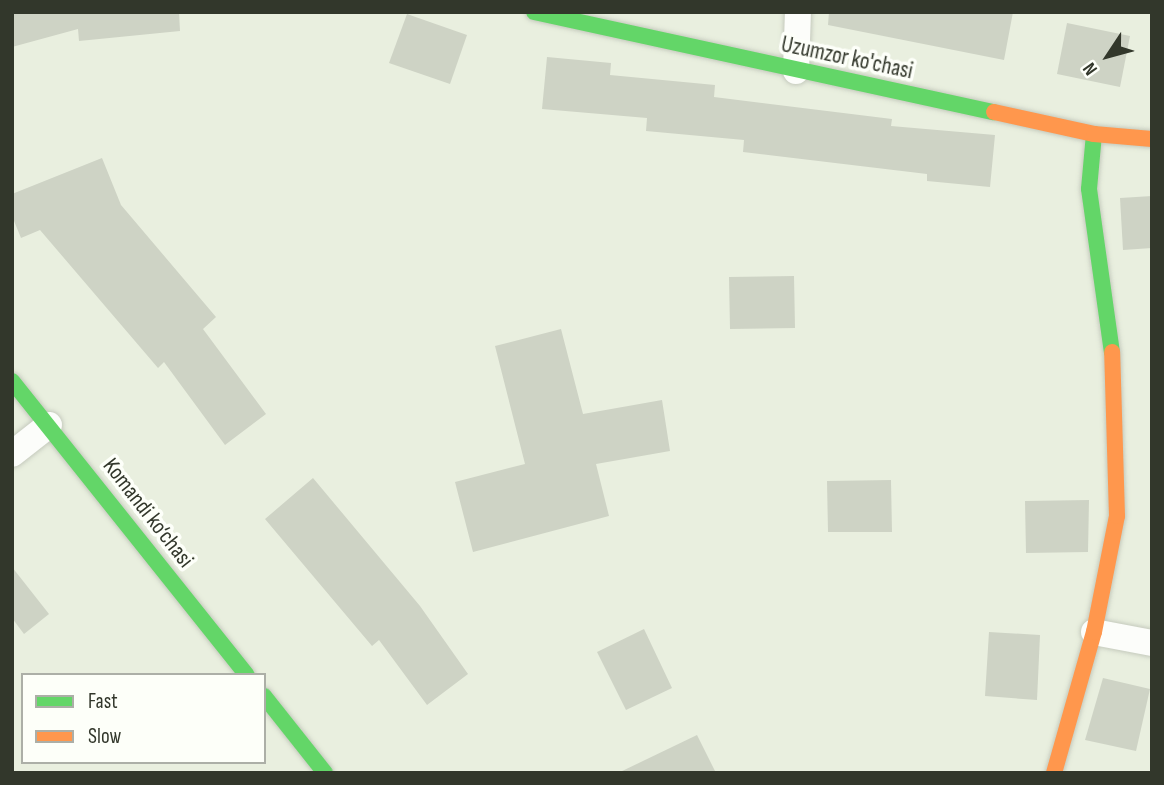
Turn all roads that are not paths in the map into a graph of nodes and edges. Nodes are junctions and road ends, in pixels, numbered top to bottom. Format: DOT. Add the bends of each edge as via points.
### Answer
graph roads {
  1 [pos="534,12"];
  2 [pos="798,12"];
  3 [pos="796,71"];
  4 [pos="1094,134"];
  5 [pos="1152,139"];
  6 [pos="12,381"];
  7 [pos="49,425"];
  8 [pos="12,454"];
  9 [pos="1094,632"];
  10 [pos="1152,643"];
  11 [pos="245,673"];
  12 [pos="266,699"];
  13 [pos="325,773"];
  14 [pos="1054,773"];
  1 -- 3 [label="street, Uzumzor ko'chasi"];
  2 -- 3 [label="street"];
  3 -- 4 [label="street, Uzumzor ko'chasi"];
  4 -- 5 [label="street, Uzumzor ko'chasi"];
  4 -- 9 [label="street" via="1089,189 1112,355 1117,516"];
  6 -- 7 [label="street, Komandi ko‘chasi"];
  7 -- 8 [label="street"];
  7 -- 11 [label="street, Komandi ko‘chasi"];
  9 -- 10 [label="street"];
  9 -- 14 [label="street"];
  12 -- 13 [label="street"];
}
